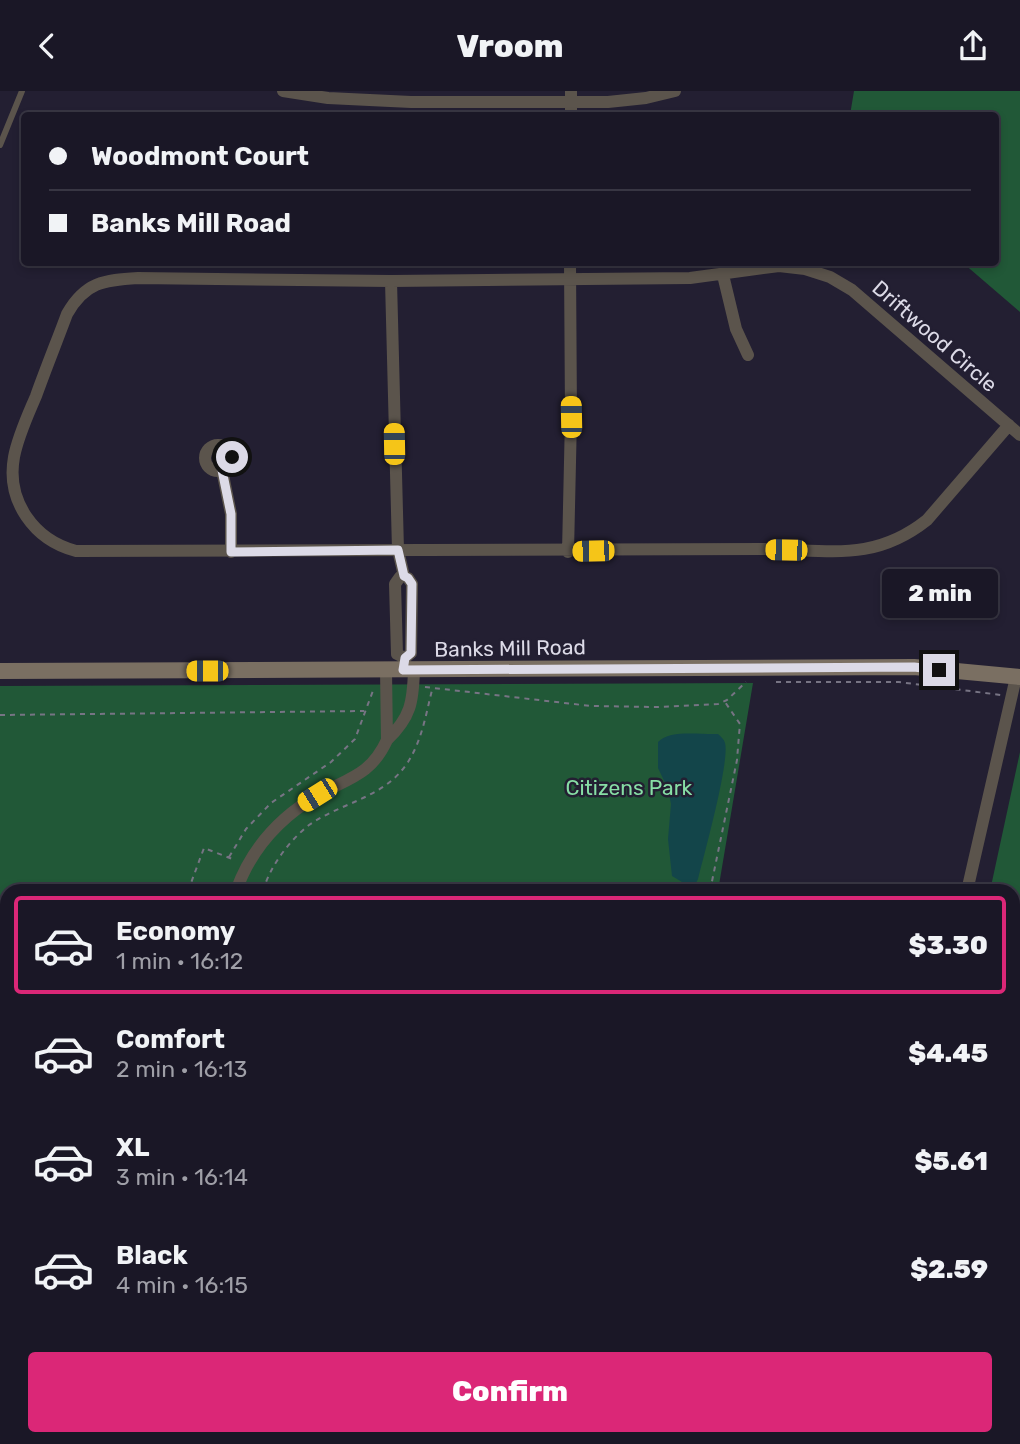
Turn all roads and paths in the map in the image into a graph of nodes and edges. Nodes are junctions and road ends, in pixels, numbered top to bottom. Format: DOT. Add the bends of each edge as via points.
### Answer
graph roads {
  1 [pos="22,91"];
  2 [pos="283,91"];
  3 [pos="674,91"];
  4 [pos="571,96"];
  5 [pos="0,145"];
  6 [pos="570,266"];
  7 [pos="723,275"];
  8 [pos="570,279"];
  9 [pos="391,281"];
  10 [pos="748,355"];
  11 [pos="1009,425"];
  12 [pos="1020,435"];
  13 [pos="222,470"];
  14 [pos="398,550"];
  15 [pos="231,552"];
  16 [pos="568,552"];
  17 [pos="0,671"];
  18 [pos="401,673"];
  19 [pos="1018,677"];
  20 [pos="747,682"];
  21 [pos="776,682"];
  22 [pos="433,689"];
  23 [pos="1011,695"];
  24 [pos="725,701"];
  25 [pos="365,711"];
  26 [pos="0,715"];
  27 [pos="387,740"];
  28 [pos="229,857"];
  29 [pos="247,866"];
  30 [pos="191,884"];
  31 [pos="239,884"];
  32 [pos="266,884"];
  33 [pos="711,884"];
  34 [pos="969,884"];
  1 -- 5 [label="lane"];
  2 -- 4 [label="street" via="411,102"];
  3 -- 4 [label="street" via="628,101"];
  6 -- 8 [label="street"];
  7 -- 8 [label="street, Driftwood Circle"];
  7 -- 10 [label="street" via="736,329"];
  7 -- 11 [label="street, Driftwood Circle" via="779,266 818,272 841,283"];
  8 -- 9 [label="street, Driftwood Circle"];
  8 -- 16 [label="street"];
  9 -- 14 [label="street"];
  9 -- 15 [label="street, Driftwood Circle" via="110,280 86,290 73,303 14,457 15,490 25,517 47,540 76,551"];
  11 -- 12 [label="street, Driftwood Circle"];
  11 -- 16 [label="street, Driftwood Circle" via="927,520 877,548 851,552"];
  13 -- 15 [label="street" via="231,514"];
  14 -- 15 [label="street, Driftwood Circle"];
  14 -- 16 [label="street, Driftwood Circle"];
  14 -- 18 [label="street" via="404,576 412,584 411,653"];
  17 -- 18 [label="street, Banks Mill Road"];
  18 -- 19 [label="street, Banks Mill Road" via="914,667"];
  18 -- 22 [label="path"];
  18 -- 25 [label="path" via="378,682"];
  18 -- 27 [label="street"];
  18 -- 27 [label="street" via="405,720"];
  19 -- 23 [label="street"];
  20 -- 24 [label="path"];
  21 -- 23 [label="path" via="899,682"];
  22 -- 24 [label="path" via="591,706"];
  22 -- 32 [label="path" via="408,763 376,793 309,825 277,861"];
  23 -- 34 [label="street"];
  24 -- 33 [label="path" via="740,724"];
  25 -- 26 [label="path"];
  25 -- 28 [label="path" via="355,739 331,762 271,803 246,829"];
  27 -- 29 [label="street" via="376,760 360,774 288,815 265,838"];
  28 -- 29 [label="path"];
  28 -- 30 [label="path" via="204,848"];
  29 -- 31 [label="street"];
}
